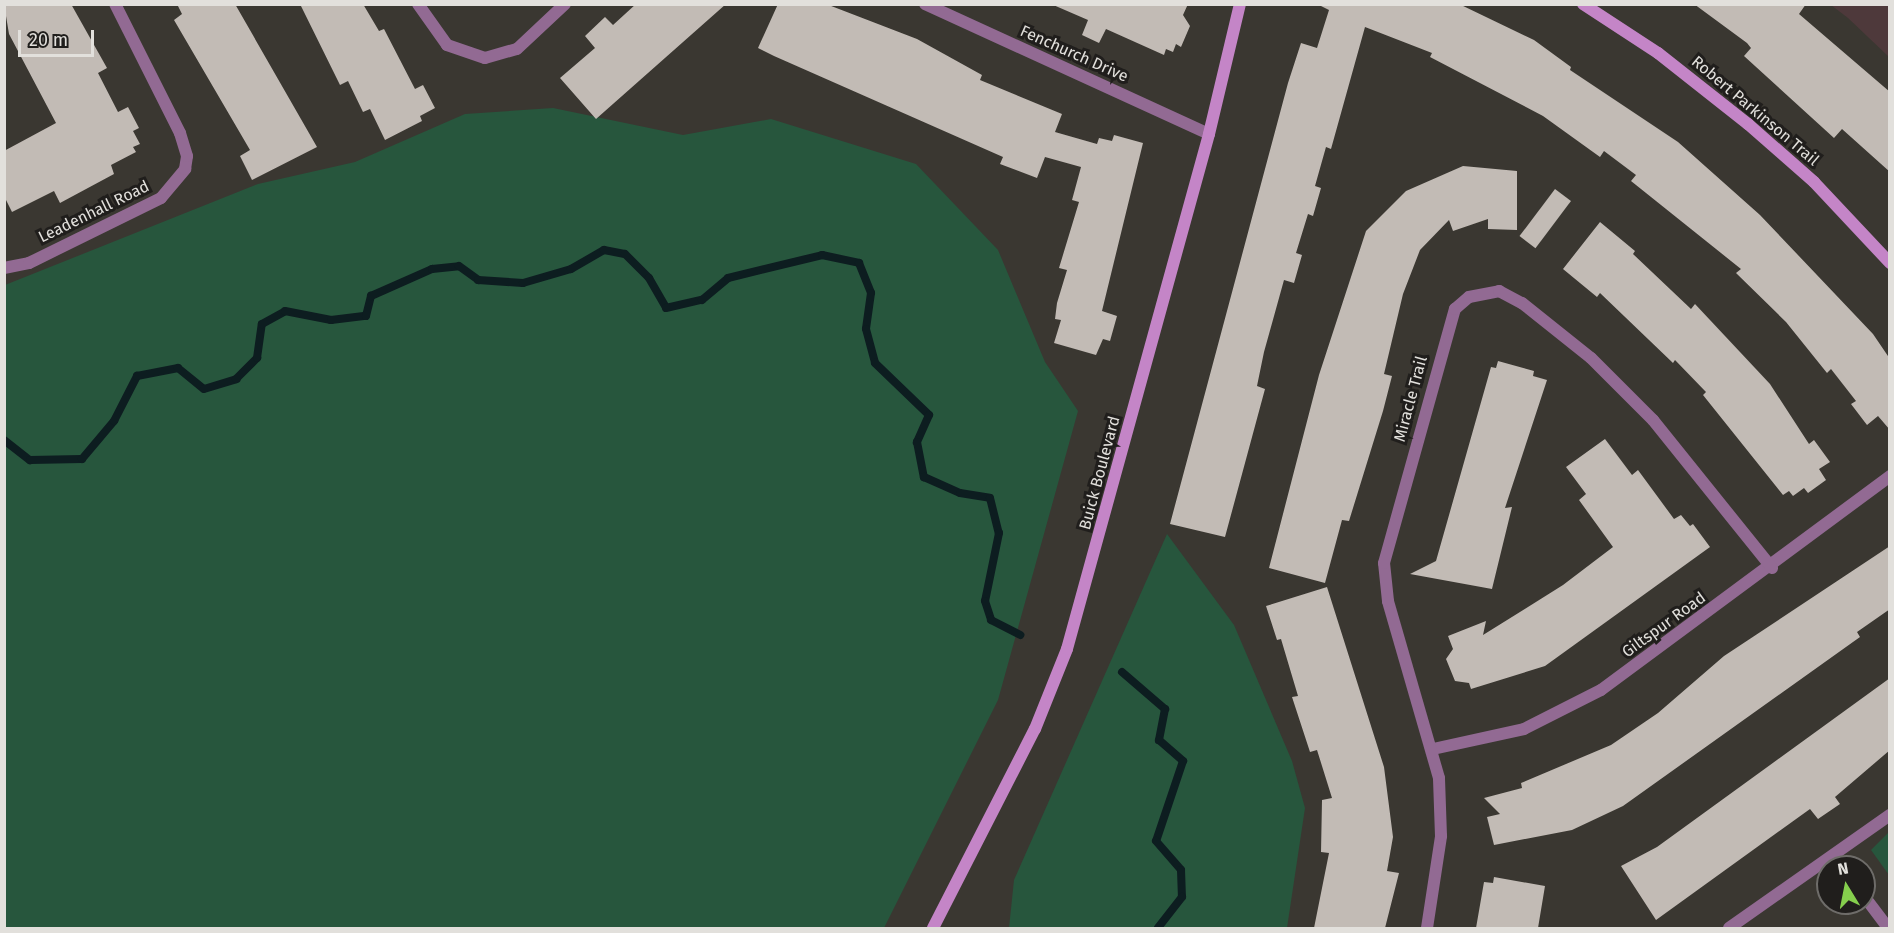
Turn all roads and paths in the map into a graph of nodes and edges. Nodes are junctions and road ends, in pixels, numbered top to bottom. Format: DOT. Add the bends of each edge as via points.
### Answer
graph roads {
  1 [pos="115,4"];
  2 [pos="418,4"];
  3 [pos="566,4"];
  4 [pos="926,4"];
  5 [pos="1240,4"];
  6 [pos="1582,4"];
  7 [pos="1209,134"];
  8 [pos="1890,263"];
  9 [pos="4,268"];
  10 [pos="1890,476"];
  11 [pos="1772,568"];
  12 [pos="1432,749"];
  13 [pos="1890,815"];
  14 [pos="1834,855"];
  15 [pos="1816,868"];
  16 [pos="1876,912"];
  17 [pos="933,928"];
  18 [pos="1427,928"];
  19 [pos="1729,928"];
  20 [pos="1888,928"];
  1 -- 9 [label="street, Leadenhall Road" via="180,133 187,156 185,169 161,198 29,263"];
  2 -- 3 [label="street" via="447,45 485,57 517,49"];
  4 -- 7 [label="street, Fenchurch Drive"];
  5 -- 7 [label="street, Buick Boulevard"];
  6 -- 8 [label="street, Robert Parkinson Trail" via="1658,53 1748,124 1814,182"];
  7 -- 17 [label="street, Buick Boulevard" via="1081,603 1054,685"];
  10 -- 11 [label="street, Giltspur Road"];
  11 -- 12 [label="street, Giltspur Road" via="1601,690 1561,714 1524,729"];
  11 -- 12 [label="street, Miracle Trail" via="1653,420 1591,358 1522,303 1499,291 1469,297 1455,309 1448,329 1384,563 1388,601"];
  12 -- 18 [label="street, Miracle Trail" via="1442,818"];
  13 -- 14 [label="street"];
  15 -- 19 [label="street"];
  16 -- 20 [label="street"];
}
